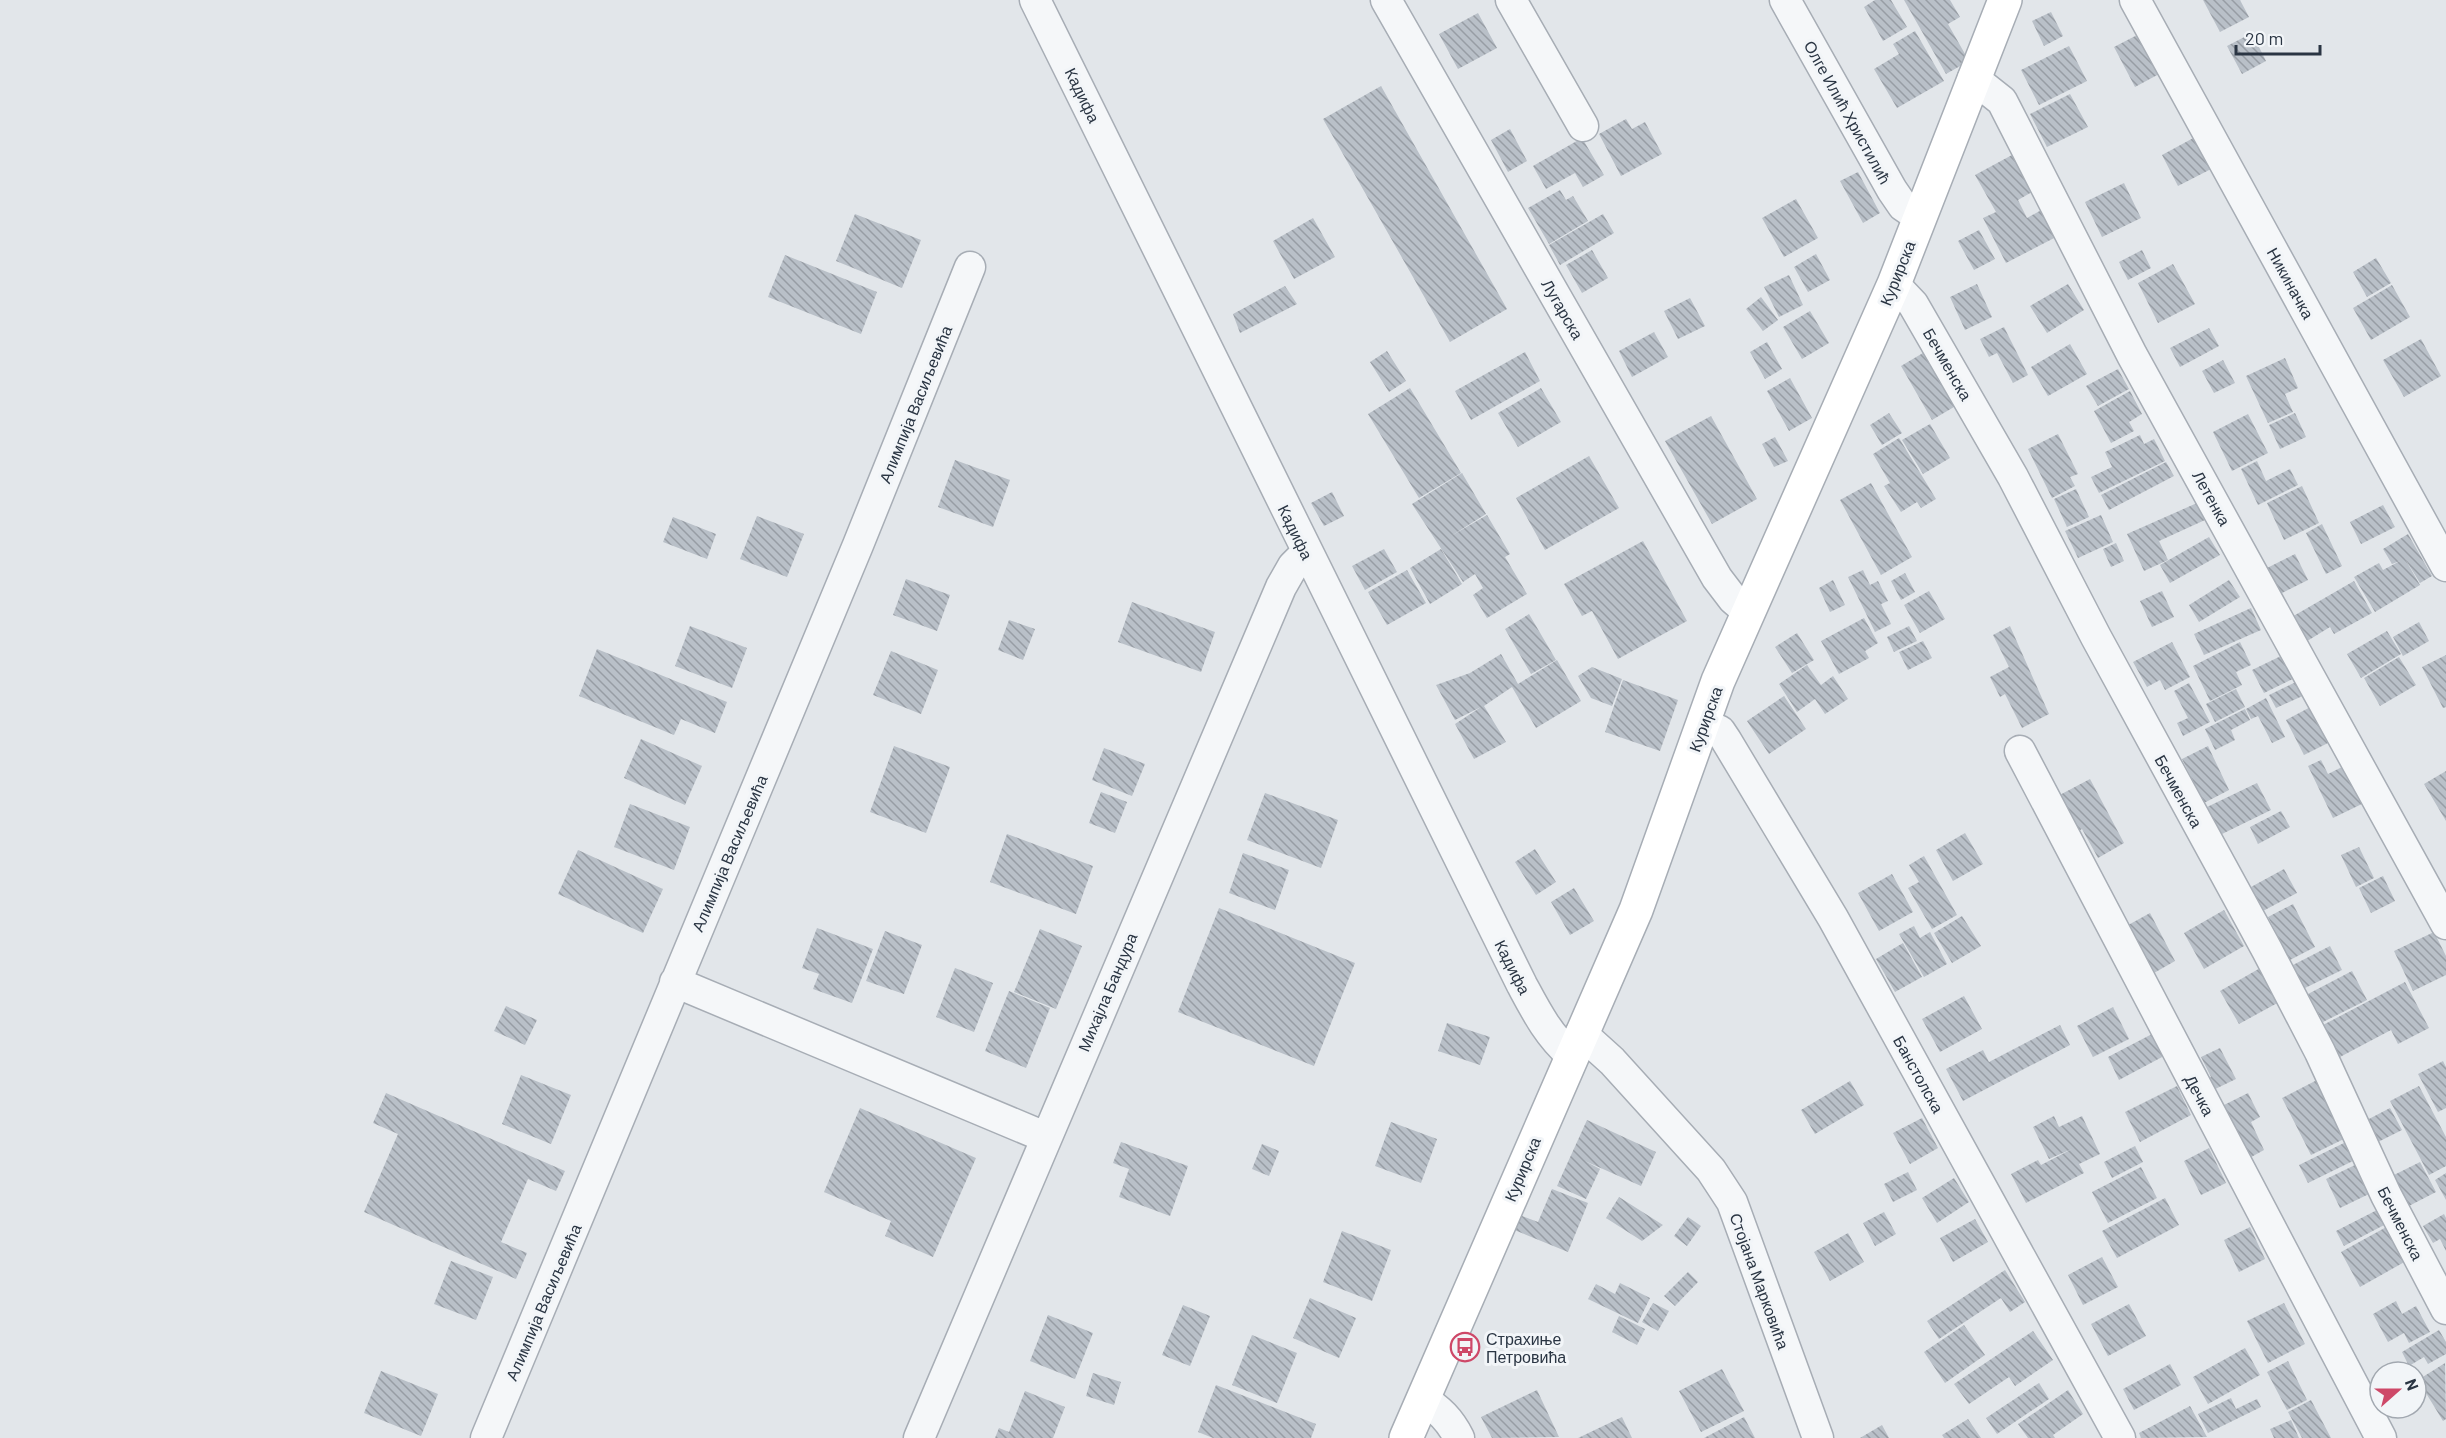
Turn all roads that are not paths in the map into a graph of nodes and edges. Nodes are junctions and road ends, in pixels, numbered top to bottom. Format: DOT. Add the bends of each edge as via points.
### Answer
graph roads {
  1 [pos="1035,0"];
  2 [pos="1386,0"];
  3 [pos="1512,0"];
  4 [pos="1785,0"];
  5 [pos="2005,0"];
  6 [pos="2135,0"];
  7 [pos="1973,78"];
  8 [pos="1583,126"];
  9 [pos="1919,217"];
  10 [pos="970,267"];
  11 [pos="1894,284"];
  12 [pos="1306,553"];
  13 [pos="2446,566"];
  14 [pos="1748,612"];
  15 [pos="1703,723"];
  16 [pos="2020,752"];
  17 [pos="2446,924"];
  18 [pos="675,982"];
  19 [pos="1576,1044"];
  20 [pos="1045,1137"];
  21 [pos="2446,1309"];
  22 [pos="1422,1399"];
  23 [pos="486,1438"];
  24 [pos="919,1438"];
  25 [pos="1406,1438"];
  26 [pos="1459,1438"];
  27 [pos="1818,1438"];
  28 [pos="2120,1438"];
  29 [pos="2381,1438"];
  1 -- 12 [label="street, Кадифа"];
  2 -- 14 [label="street, Лугарска" via="1717,578"];
  3 -- 8 [label="street"];
  4 -- 9 [label="street, Олге Илић Христилић" via="1892,190 1903,206"];
  5 -- 7 [label="street, Курирска"];
  6 -- 13 [label="street, Никиначка"];
  7 -- 9 [label="street, Курирска"];
  7 -- 17 [label="street, Летенка" via="2002,100 2132,355"];
  9 -- 11 [label="street, Курирска"];
  10 -- 18 [label="street, Алимпија Васиљевића"];
  11 -- 14 [label="street, Курирска"];
  11 -- 21 [label="street, Бечменска" via="1913,304 2013,477 2298,1008 2386,1195"];
  12 -- 19 [label="street, Кадифа" via="1542,1024 1555,1041"];
  12 -- 20 [label="street, Михајла Бандура" via="1281,587"];
  14 -- 15 [label="street, Курирска"];
  15 -- 19 [label="street, Курирска" via="1650,874"];
  15 -- 28 [label="street, Банстолска" via="1720,731 1726,740 1833,918"];
  16 -- 29 [label="street, Дечка"];
  18 -- 20 [label="street"];
  18 -- 23 [label="street, Алимпија Васиљевића"];
  19 -- 22 [label="street, Курирска"];
  19 -- 27 [label="street, Стојана Марковића" via="1611,1061 1711,1170 1732,1202"];
  20 -- 24 [label="street, Михајла Бандура"];
  22 -- 25 [label="street, Курирска"];
  22 -- 26 [label="street" via="1437,1408"];
}
